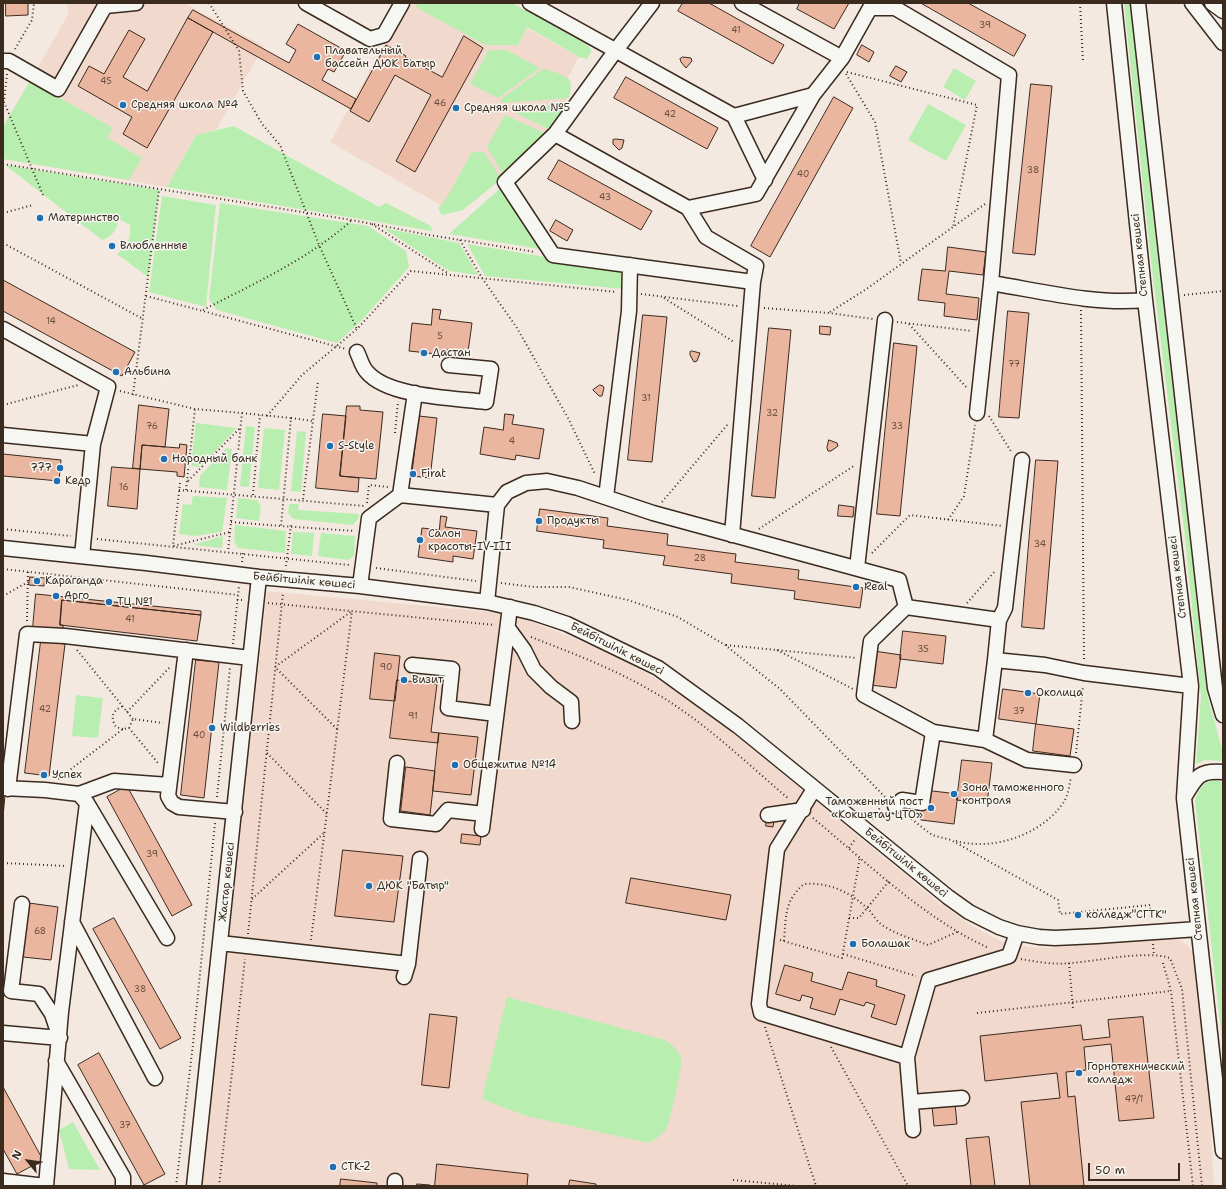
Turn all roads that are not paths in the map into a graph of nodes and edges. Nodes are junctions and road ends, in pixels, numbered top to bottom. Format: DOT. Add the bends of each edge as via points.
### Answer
graph roads {
  1 [pos="136,3"];
  2 [pos="306,3"];
  3 [pos="402,3"];
  4 [pos="530,3"];
  5 [pos="652,3"];
  6 [pos="742,3"];
  7 [pos="1114,3"];
  8 [pos="1138,3"];
  9 [pos="1192,3"];
  10 [pos="1212,3"];
  11 [pos="868,6"];
  12 [pos="760,7"];
  13 [pos="1223,11"];
  14 [pos="1223,43"];
  15 [pos="616,50"];
  16 [pos="842,58"];
  17 [pos="6,61"];
  18 [pos="813,95"];
  19 [pos="734,116"];
  20 [pos="555,134"];
  21 [pos="765,180"];
  22 [pos="688,208"];
  23 [pos="630,266"];
  24 [pos="754,282"];
  25 [pos="991,283"];
  26 [pos="1145,300"];
  27 [pos="885,320"];
  28 [pos="3,329"];
  29 [pos="357,352"];
  30 [pos="449,365"];
  31 [pos="414,392"];
  32 [pos="976,413"];
  33 [pos="3,436"];
  34 [pos="93,444"];
  35 [pos="1022,460"];
  36 [pos="395,491"];
  37 [pos="606,497"];
  38 [pos="497,505"];
  39 [pos="738,537"];
  40 [pos="3,548"];
  41 [pos="82,556"];
  42 [pos="857,568"];
  43 [pos="259,577"];
  44 [pos="360,586"];
  45 [pos="487,602"];
  46 [pos="510,607"];
  47 [pos="906,607"];
  48 [pos="999,620"];
  49 [pos="508,628"];
  50 [pos="186,650"];
  51 [pos="250,658"];
  52 [pos="995,660"];
  53 [pos="412,665"];
  54 [pos="1191,686"];
  55 [pos="496,714"];
  56 [pos="1223,715"];
  57 [pos="572,721"];
  58 [pos="933,732"];
  59 [pos="985,740"];
  60 [pos="397,763"];
  61 [pos="1074,765"];
  62 [pos="1223,772"];
  63 [pos="169,781"];
  64 [pos="6,788"];
  65 [pos="814,789"];
  66 [pos="1184,798"];
  67 [pos="83,799"];
  68 [pos="895,806"];
  69 [pos="803,810"];
  70 [pos="235,812"];
  71 [pos="484,814"];
  72 [pos="768,815"];
  73 [pos="482,829"];
  74 [pos="420,859"];
  75 [pos="22,904"];
  76 [pos="72,922"];
  77 [pos="1198,929"];
  78 [pos="1017,933"];
  79 [pos="167,938"];
  80 [pos="220,943"];
  81 [pos="3,1034"];
  82 [pos="60,1038"];
  83 [pos="1212,1056"];
  84 [pos="907,1057"];
  85 [pos="56,1060"];
  86 [pos="1223,1071"];
  87 [pos="155,1078"];
  88 [pos="962,1098"];
  89 [pos="911,1102"];
  90 [pos="913,1130"];
  91 [pos="1223,1150"];
  92 [pos="3,1181"];
  93 [pos="46,1186"];
  94 [pos="123,1186"];
  95 [pos="194,1186"];
  1 -- 17 [label="street" via="105,6 58,89"];
  2 -- 3 [label="street" via="370,39 384,35"];
  4 -- 15 [label="street"];
  5 -- 15 [label="street"];
  6 -- 12 [label="street"];
  7 -- 26 [label="street, Степная көшесі"];
  8 -- 56 [label="street" via="1215,688"];
  9 -- 14 [label="street"];
  10 -- 13 [label="street"];
  11 -- 16 [label="street"];
  11 -- 25 [label="street" via="895,8 1010,75"];
  12 -- 16 [label="street"];
  15 -- 19 [label="street"];
  15 -- 20 [label="street"];
  16 -- 18 [label="street"];
  18 -- 19 [label="street"];
  18 -- 21 [label="street"];
  19 -- 21 [label="street"];
  20 -- 22 [label="street"];
  20 -- 23 [label="street" via="505,182 553,255"];
  21 -- 22 [label="street" via="756,194"];
  22 -- 24 [label="street" via="706,237 756,266"];
  23 -- 24 [label="street"];
  23 -- 37 [label="street" via="629,311"];
  24 -- 39 [label="street" via="742,408"];
  25 -- 26 [label="street" via="1126,302"];
  25 -- 32 [label="street"];
  26 -- 54 [label="street, Степная көшесі"];
  27 -- 42 [label="street"];
  28 -- 34 [label="street" via="102,384"];
  29 -- 31 [label="street" via="366,371 381,384"];
  30 -- 31 [label="street" via="491,369 486,402"];
  31 -- 36 [label="street"];
  33 -- 34 [label="street"];
  34 -- 41 [label="street"];
  35 -- 48 [label="street" via="1006,608"];
  36 -- 38 [label="street"];
  36 -- 44 [label="street" via="369,518"];
  37 -- 38 [label="street" via="547,481 526,483 507,492"];
  37 -- 39 [label="street"];
  38 -- 45 [label="street"];
  39 -- 42 [label="street"];
  40 -- 41 [label="street, Бейбітшілік көшесі"];
  41 -- 43 [label="street, Бейбітшілік көшесі"];
  42 -- 47 [label="street" via="899,580"];
  43 -- 44 [label="street, Бейбітшілік көшесі"];
  43 -- 51 [label="street, Жастар көшесі"];
  44 -- 45 [label="street, Бейбітшілік көшесі"];
  45 -- 46 [label="street, Бейбітшілік көшесі"];
  46 -- 49 [label="street"];
  46 -- 65 [label="street, Бейбітшілік көшесі" via="567,624 658,668 738,726"];
  47 -- 48 [label="street"];
  47 -- 58 [label="street" via="871,641 864,695"];
  48 -- 52 [label="street"];
  49 -- 55 [label="street"];
  49 -- 57 [label="street" via="524,650 534,670 571,702"];
  50 -- 51 [label="street"];
  50 -- 63 [label="street"];
  50 -- 64 [label="street" via="27,634"];
  51 -- 70 [label="street, Жастар көшесі"];
  52 -- 54 [label="street"];
  52 -- 59 [label="street"];
  53 -- 55 [label="street" via="452,669 448,708"];
  54 -- 66 [label="street, Степная көшесі"];
  55 -- 71 [label="street"];
  58 -- 59 [label="street"];
  58 -- 68 [label="street" via="922,803 902,800"];
  59 -- 61 [label="street" via="1027,760"];
  60 -- 71 [label="street" via="392,819 436,824 448,810"];
  62 -- 66 [label="street" via="1210,771 1200,774"];
  63 -- 67 [label="street" via="114,781"];
  63 -- 70 [label="street" via="168,796 172,803 180,807"];
  64 -- 67 [label="street" via="45,790"];
  65 -- 69 [label="street"];
  65 -- 78 [label="street, Бейбітшілік көшесі" via="969,912"];
  66 -- 77 [label="street, Степная көшесі"];
  67 -- 76 [label="street" via="79,867"];
  67 -- 79 [label="street"];
  69 -- 72 [label="street"];
  69 -- 84 [label="street" via="777,850 759,1004 761,1013"];
  70 -- 80 [label="street, Жастар көшесі"];
  71 -- 73 [label="street"];
  74 -- 80 [label="street" via="406,970 309,953"];
  75 -- 82 [label="street" via="11,991 39,994 52,1014"];
  76 -- 82 [label="street"];
  76 -- 87 [label="street"];
  77 -- 78 [label="street, Бейбітшілік көшесі" via="1055,938"];
  77 -- 83 [label="street, Степная көшесі"];
  78 -- 84 [label="street" via="1010,956 929,980"];
  80 -- 95 [label="street, Жастар көшесі"];
  81 -- 82 [label="street"];
  82 -- 85 [label="street"];
  83 -- 86 [label="street"];
  83 -- 91 [label="street, Степная көшесі"];
  84 -- 89 [label="street"];
  85 -- 93 [label="street"];
  85 -- 94 [label="street" via="123,1177"];
  88 -- 89 [label="street"];
  89 -- 90 [label="street"];
  92 -- 93 [label="street"];
}
